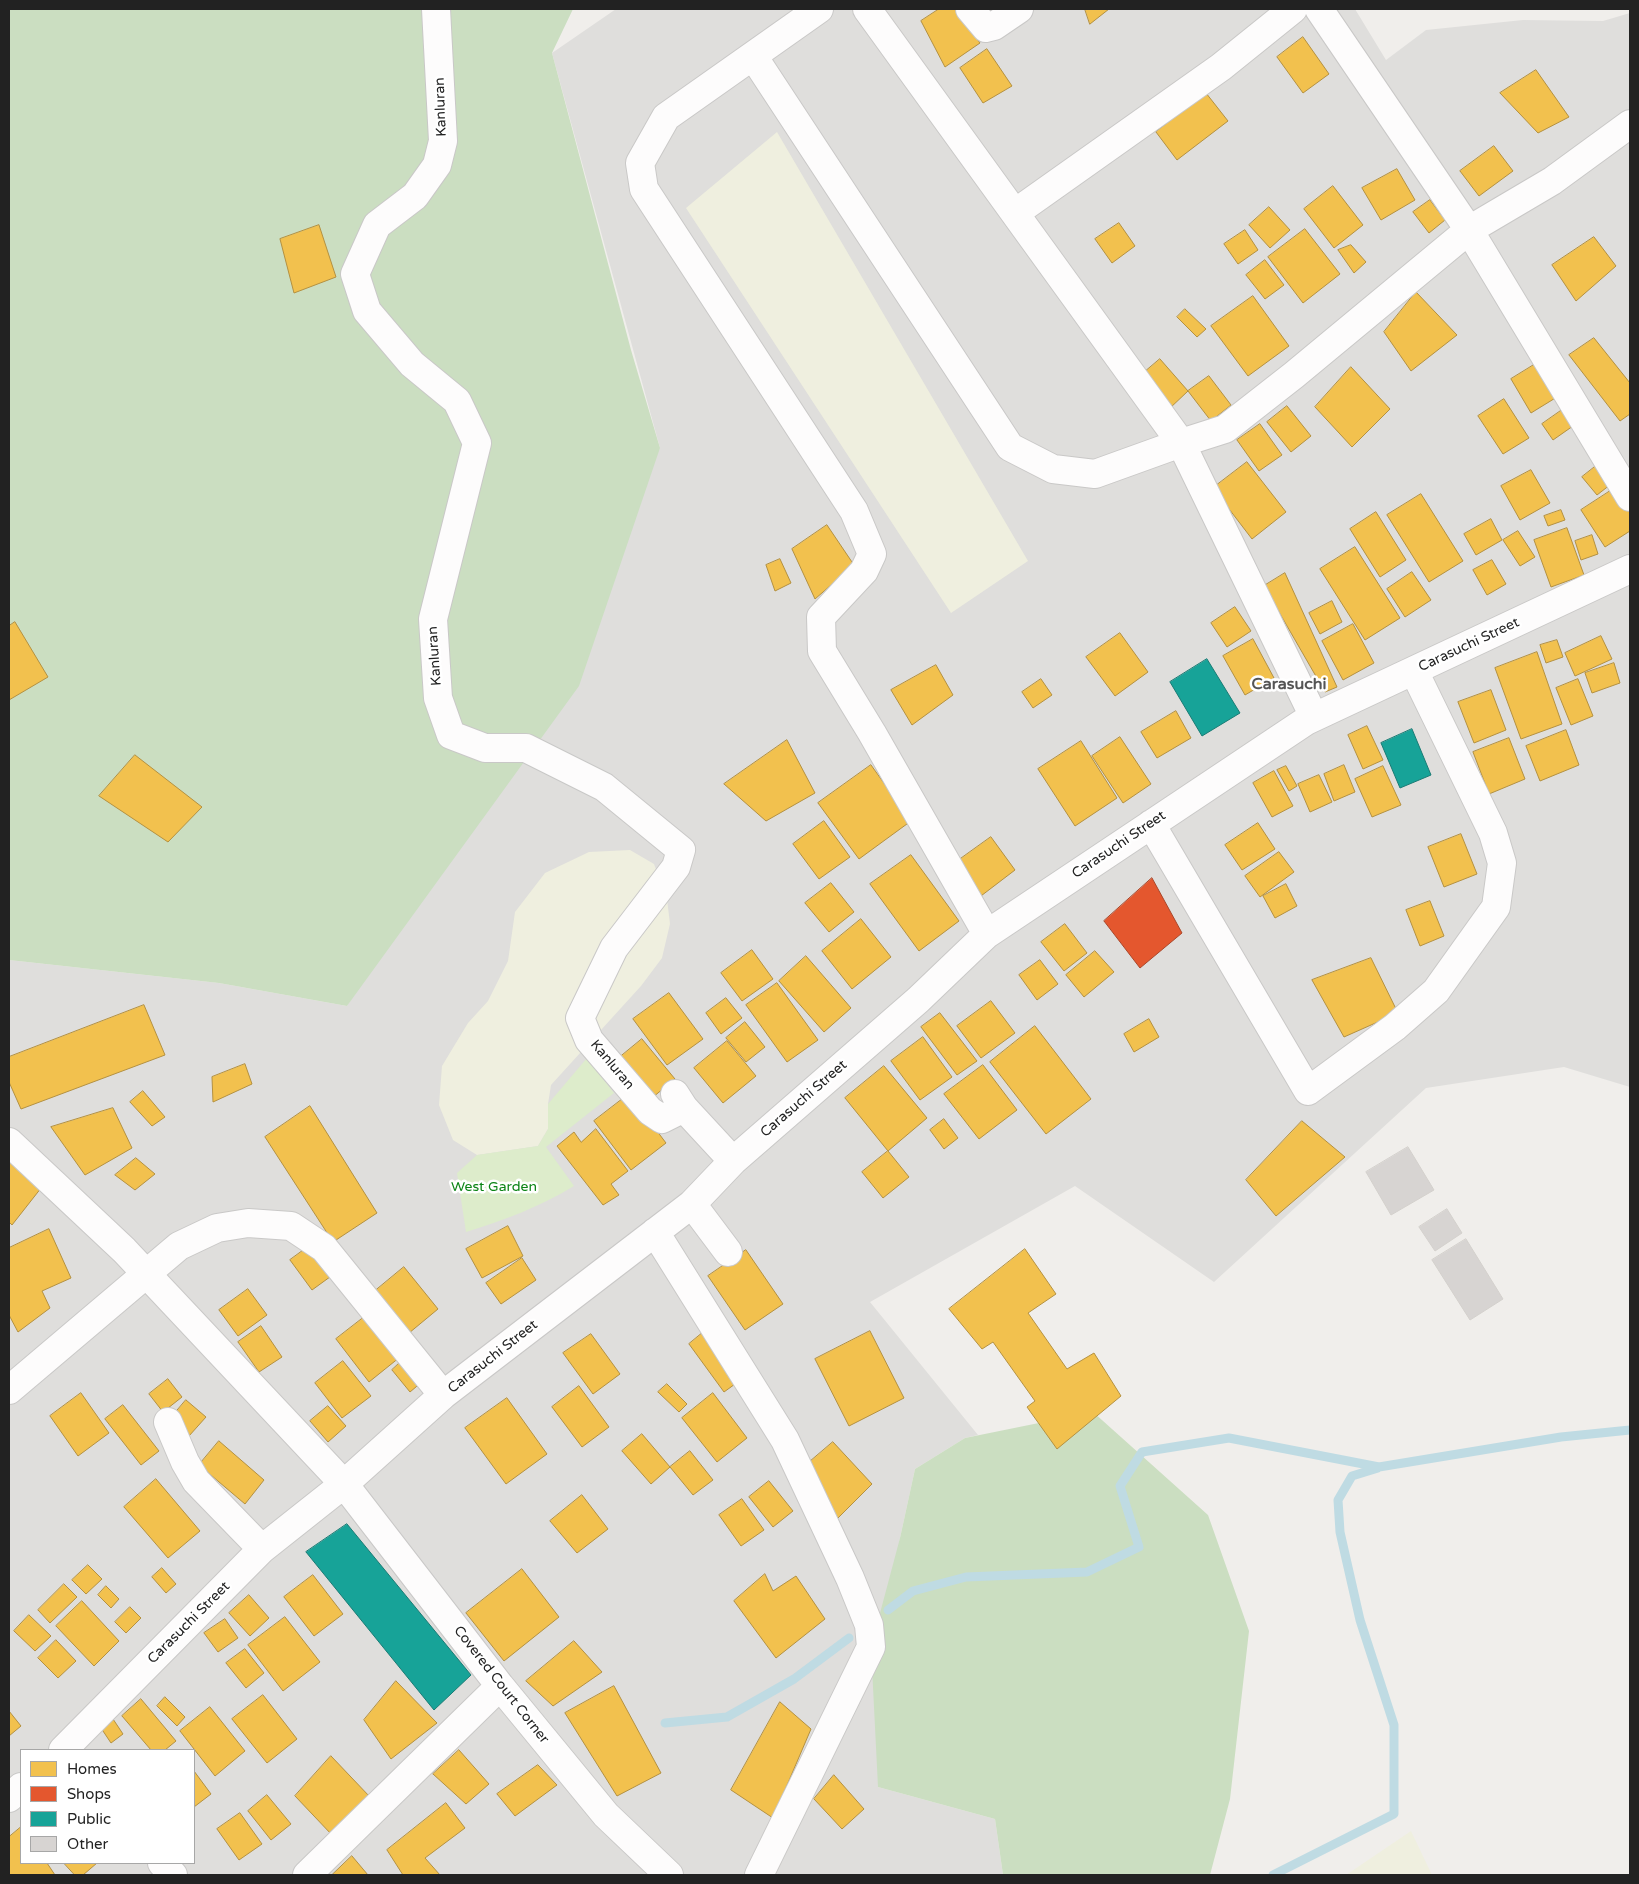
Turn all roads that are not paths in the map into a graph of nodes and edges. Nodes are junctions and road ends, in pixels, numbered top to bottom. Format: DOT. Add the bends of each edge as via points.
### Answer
graph roads {
  1 [pos="436,9"];
  2 [pos="819,9"];
  3 [pos="867,9"];
  4 [pos="970,9"];
  5 [pos="1019,9"];
  6 [pos="1293,9"];
  7 [pos="1319,9"];
  8 [pos="753,56"];
  9 [pos="1630,124"];
  10 [pos="1015,214"];
  11 [pos="1469,230"];
  12 [pos="1181,443"];
  13 [pos="1630,497"];
  14 [pos="1630,569"];
  15 [pos="1414,671"];
  16 [pos="1314,717"];
  17 [pos="1151,824"];
  18 [pos="987,934"];
  19 [pos="9,1142"];
  20 [pos="733,1161"];
  21 [pos="692,1204"];
  22 [pos="655,1232"];
  23 [pos="728,1252"];
  24 [pos="146,1274"];
  25 [pos="9,1390"];
  26 [pos="443,1395"];
  27 [pos="168,1422"];
  28 [pos="344,1484"];
  29 [pos="262,1549"];
  30 [pos="500,1686"];
  31 [pos="66,1749"];
  32 [pos="20,1788"];
  33 [pos="9,1798"];
  34 [pos="163,1864"];
  35 [pos="173,1875"];
  36 [pos="307,1875"];
  37 [pos="668,1875"];
  38 [pos="759,1875"];
  1 -- 20 [label="street, Kanluran" via="443,141 437,165 415,196 376,225 355,274 367,311 412,364 457,401 478,443 433,619 438,698 451,735 485,748 526,748 595,782 681,850 676,866 614,948 580,1018 590,1040 650,1110 662,1119 680,1101"];
  2 -- 8 [label="street"];
  3 -- 10 [label="street"];
  4 -- 5 [label="street" via="986,28"];
  6 -- 10 [label="street" via="1221,67"];
  7 -- 11 [label="street"];
  8 -- 12 [label="street" via="1010,447 1054,468 1095,474"];
  8 -- 18 [label="street" via="666,117 640,163 644,189 854,511 872,554 864,571 821,617 822,651"];
  9 -- 11 [label="street" via="1552,181"];
  10 -- 12 [label="street"];
  11 -- 12 [label="street" via="1224,429"];
  11 -- 13 [label="street"];
  12 -- 16 [label="street"];
  14 -- 15 [label="street, Carasuchi Street"];
  15 -- 16 [label="street, Carasuchi Street"];
  15 -- 17 [label="street" via="1493,834 1502,863 1496,908 1436,991 1395,1027 1308,1090"];
  16 -- 17 [label="street, Carasuchi Street"];
  17 -- 18 [label="street, Carasuchi Street"];
  18 -- 20 [label="street, Carasuchi Street" via="918,1000"];
  19 -- 24 [label="street, Covered Court Corner"];
  20 -- 21 [label="street, Carasuchi Street"];
  21 -- 22 [label="street, Carasuchi Street"];
  21 -- 23 [label="street"];
  22 -- 26 [label="street, Carasuchi Street"];
  22 -- 38 [label="street" via="785,1440 869,1625 871,1647"];
  24 -- 25 [label="street"];
  24 -- 26 [label="street" via="179,1246 217,1228 248,1223 291,1226 324,1248"];
  24 -- 28 [label="street, Covered Court Corner"];
  26 -- 28 [label="street, Carasuchi Street"];
  27 -- 29 [label="street" via="196,1481"];
  28 -- 29 [label="street, Carasuchi Street"];
  28 -- 30 [label="street, Covered Court Corner"];
  29 -- 31 [label="street, Carasuchi Street"];
  30 -- 36 [label="street"];
  30 -- 37 [label="street, Covered Court Corner" via="606,1815"];
  32 -- 33 [label="street"];
  34 -- 35 [label="street"];
}
